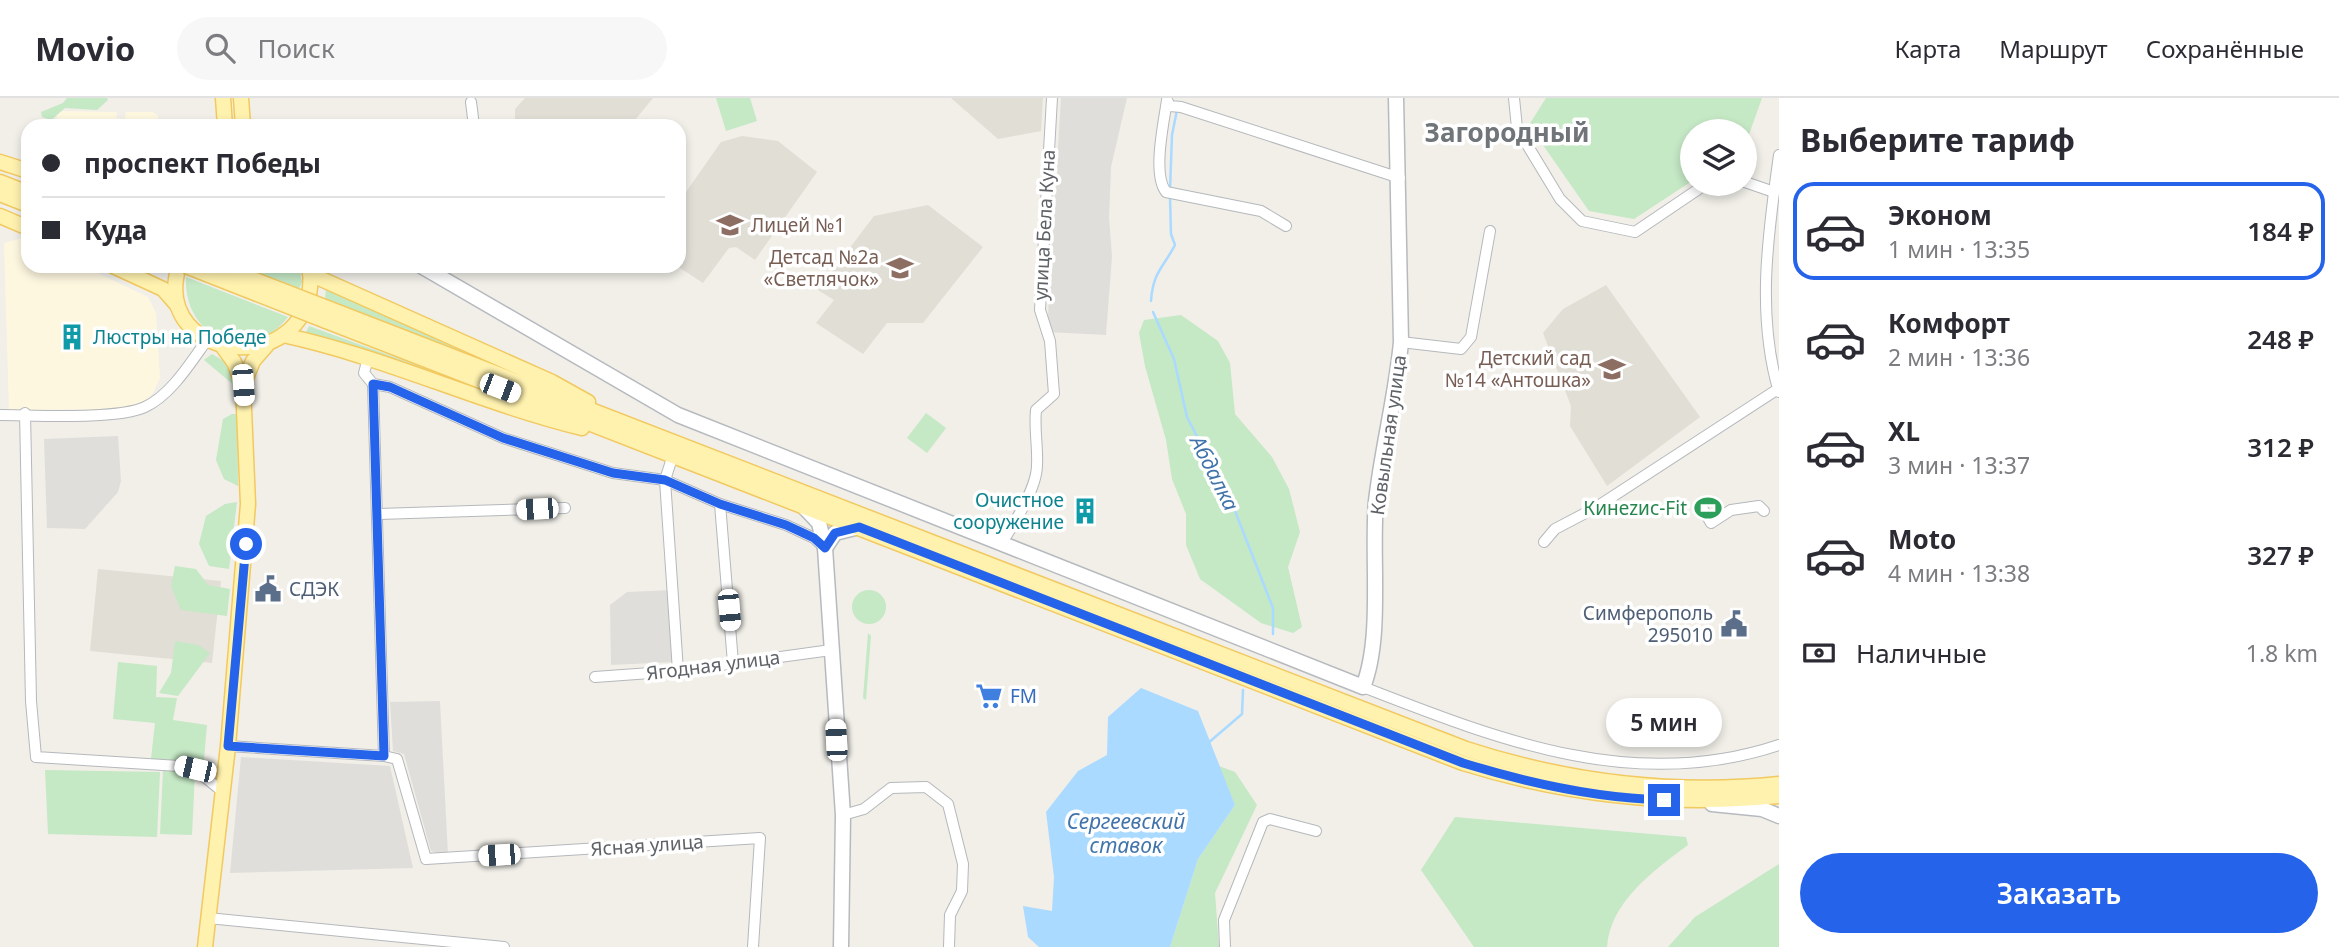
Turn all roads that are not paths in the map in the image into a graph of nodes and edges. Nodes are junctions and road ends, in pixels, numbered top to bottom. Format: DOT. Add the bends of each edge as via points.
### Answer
graph roads {
  1 [pos="223,98"];
  2 [pos="241,98"];
  3 [pos="1052,98"];
  4 [pos="1396,98"];
  5 [pos="1514,98"];
  6 [pos="471,102"];
  7 [pos="224,119"];
  8 [pos="242,119"];
  9 [pos="473,119"];
  10 [pos="1779,155"];
  11 [pos="0,162"];
  12 [pos="21,169"];
  13 [pos="1400,178"];
  14 [pos="0,182"];
  15 [pos="1757,186"];
  16 [pos="21,190"];
  17 [pos="1774,192"];
  18 [pos="0,194"];
  19 [pos="1688,196"];
  20 [pos="21,202"];
  21 [pos="0,216"];
  22 [pos="21,225"];
  23 [pos="1286,226"];
  24 [pos="1489,231"];
  25 [pos="128,273"];
  26 [pos="178,273"];
  27 [pos="206,273"];
  28 [pos="235,273"];
  29 [pos="310,273"];
  30 [pos="316,273"];
  31 [pos="433,273"];
  32 [pos="179,308"];
  33 [pos="328,315"];
  34 [pos="283,335"];
  35 [pos="207,340"];
  36 [pos="1401,342"];
  37 [pos="267,345"];
  38 [pos="223,347"];
  39 [pos="368,358"];
  40 [pos="373,384"];
  41 [pos="243,385"];
  42 [pos="1778,391"];
  43 [pos="25,414"];
  44 [pos="0,415"];
  45 [pos="645,433"];
  46 [pos="626,438"];
  47 [pos="673,455"];
  48 [pos="665,480"];
  49 [pos="720,504"];
  50 [pos="801,504"];
  51 [pos="1701,506"];
  52 [pos="565,508"];
  53 [pos="1764,511"];
  54 [pos="379,514"];
  55 [pos="859,527"];
  56 [pos="1544,542"];
  57 [pos="1001,544"];
  58 [pos="825,548"];
  59 [pos="831,650"];
  60 [pos="733,663"];
  61 [pos="678,671"];
  62 [pos="596,677"];
  63 [pos="1363,687"];
  64 [pos="1777,745"];
  65 [pos="228,746"];
  66 [pos="384,756"];
  67 [pos="1779,784"];
  68 [pos="223,792"];
  69 [pos="1779,796"];
  70 [pos="1690,801"];
  71 [pos="843,815"];
  72 [pos="1779,816"];
  73 [pos="1316,831"];
  74 [pos="208,918"];
  75 [pos="486,946"];
  76 [pos="205,947"];
  77 [pos="504,947"];
  78 [pos="753,947"];
  79 [pos="841,947"];
  80 [pos="949,947"];
  81 [pos="1224,947"];
  1 -- 7 [label="main road"];
  2 -- 8 [label="main road"];
  3 -- 57 [label="street, улица Бела Куна" via="1040,310 1050,341 1054,394 1036,410 1033,432 1038,466"];
  4 -- 13 [label="street, Ковыльная улица"];
  5 -- 19 [label="street" via="1517,128 1560,199 1582,221 1635,232"];
  6 -- 9 [label="street"];
  10 -- 17 [label="street"];
  11 -- 12 [label="main road"];
  13 -- 23 [label="street" via="1176,107 1167,100 1160,157 1163,187 1170,193 1261,211"];
  13 -- 36 [label="street, Ковыльная улица"];
  14 -- 16 [label="main road"];
  15 -- 17 [label="street"];
  17 -- 42 [label="street" via="1766,307 1767,342"];
  18 -- 20 [label="main road"];
  21 -- 22 [label="main road"];
  24 -- 36 [label="street" via="1472,337 1461,349 1449,350"];
  25 -- 32 [label="main road" via="163,289"];
  26 -- 32 [label="main road"];
  27 -- 33 [label="main road, bridge"];
  28 -- 33 [label="main road, bridge"];
  29 -- 34 [label="main road" via="305,306"];
  30 -- 45 [label="main road" via="552,382"];
  31 -- 57 [label="street" via="678,415"];
  32 -- 35 [label="main road"];
  33 -- 45 [label="main road"];
  33 -- 46 [label="main road"];
  34 -- 37 [label="main road"];
  34 -- 39 [label="main road"];
  35 -- 38 [label="main road"];
  35 -- 43 [label="street" via="166,392 144,408"];
  36 -- 63 [label="street, Ковыльная улица" via="1376,500 1371,661"];
  37 -- 38 [label="main road"];
  37 -- 41 [label="main road" via="253,360"];
  38 -- 41 [label="main road"];
  39 -- 40 [label="street" via="364,373"];
  39 -- 46 [label="main road" via="536,416"];
  40 -- 48 [label="street" via="390,387 503,438 613,473"];
  40 -- 54 [label="street"];
  41 -- 65 [label="main road" via="248,504"];
  42 -- 56 [label="street" via="1555,529"];
  43 -- 44 [label="street"];
  43 -- 68 [label="street" via="36,757 195,769"];
  45 -- 67 [label="main road" via="1454,745 1522,767 1637,786"];
  46 -- 47 [label="main road"];
  47 -- 48 [label="street"];
  47 -- 50 [label="main road"];
  48 -- 49 [label="street"];
  48 -- 61 [label="street"];
  49 -- 58 [label="street" via="786,525"];
  49 -- 60 [label="street"];
  50 -- 55 [label="main road"];
  50 -- 58 [label="street" via="818,523"];
  51 -- 53 [label="street" via="1711,523 1731,510 1759,506"];
  52 -- 54 [label="street"];
  54 -- 66 [label="street"];
  55 -- 58 [label="street" via="835,533"];
  55 -- 70 [label="main road" via="1463,763 1539,784 1608,796"];
  57 -- 63 [label="street"];
  58 -- 59 [label="street"];
  59 -- 60 [label="street, Ягодная улица"];
  59 -- 71 [label="street"];
  60 -- 61 [label="street, Ягодная улица"];
  61 -- 62 [label="street, Ягодная улица"];
  63 -- 64 [label="street" via="1499,739 1584,759 1695,761"];
  65 -- 66 [label="street"];
  65 -- 68 [label="main road"];
  66 -- 78 [label="street, Ясная улица" via="397,759 426,859 760,838"];
  68 -- 74 [label="main road"];
  69 -- 70 [label="main road"];
  70 -- 72 [label="street" via="1762,809"];
  71 -- 79 [label="street"];
  71 -- 80 [label="street" via="864,809 891,788 926,787 948,804 963,871 962,891 950,915"];
  73 -- 81 [label="street" via="1270,819 1263,822 1224,920"];
  74 -- 75 [label="street"];
  74 -- 76 [label="main road"];
  75 -- 77 [label="street"];
}
